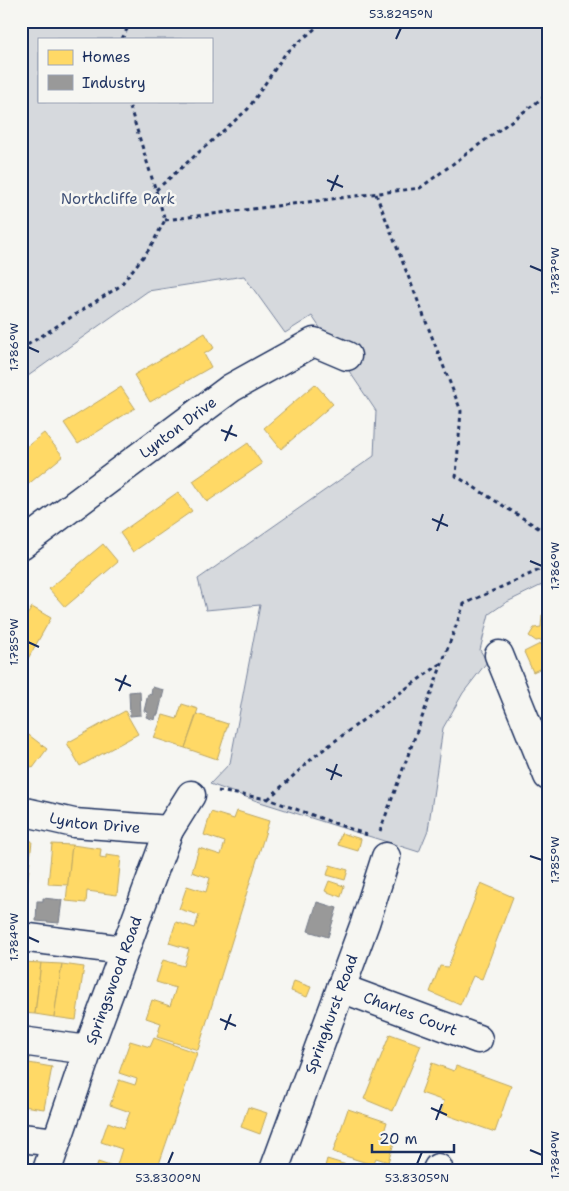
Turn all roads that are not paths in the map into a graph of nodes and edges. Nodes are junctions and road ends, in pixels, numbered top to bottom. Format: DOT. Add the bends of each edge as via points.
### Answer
graph roads {
  1 [pos="347,356"];
  2 [pos="21,545"];
  3 [pos="500,655"];
  4 [pos="548,776"];
  5 [pos="191,795"];
  6 [pos="21,811"];
  7 [pos="168,830"];
  8 [pos="386,856"];
  9 [pos="21,936"];
  10 [pos="124,950"];
  11 [pos="342,988"];
  12 [pos="478,1039"];
  13 [pos="21,1041"];
  14 [pos="88,1050"];
  15 [pos="21,1138"];
  16 [pos="56,1142"];
  17 [pos="47,1170"];
  18 [pos="274,1170"];
  1 -- 2 [label="street, Lynton Drive" via="314,342 230,388"];
  3 -- 4 [label="street"];
  5 -- 7 [label="street, Springswood Road"];
  6 -- 7 [label="street, Lynton Drive" via="74,823"];
  7 -- 10 [label="street, Springswood Road"];
  8 -- 11 [label="street, Springhurst Road"];
  9 -- 10 [label="street"];
  10 -- 14 [label="street, Springswood Road"];
  11 -- 12 [label="street, Charles Court"];
  11 -- 18 [label="street, Springhurst Road"];
  13 -- 14 [label="street"];
  14 -- 16 [label="street, Springswood Road"];
  15 -- 16 [label="street"];
  16 -- 17 [label="street, Springswood Road"];
}
